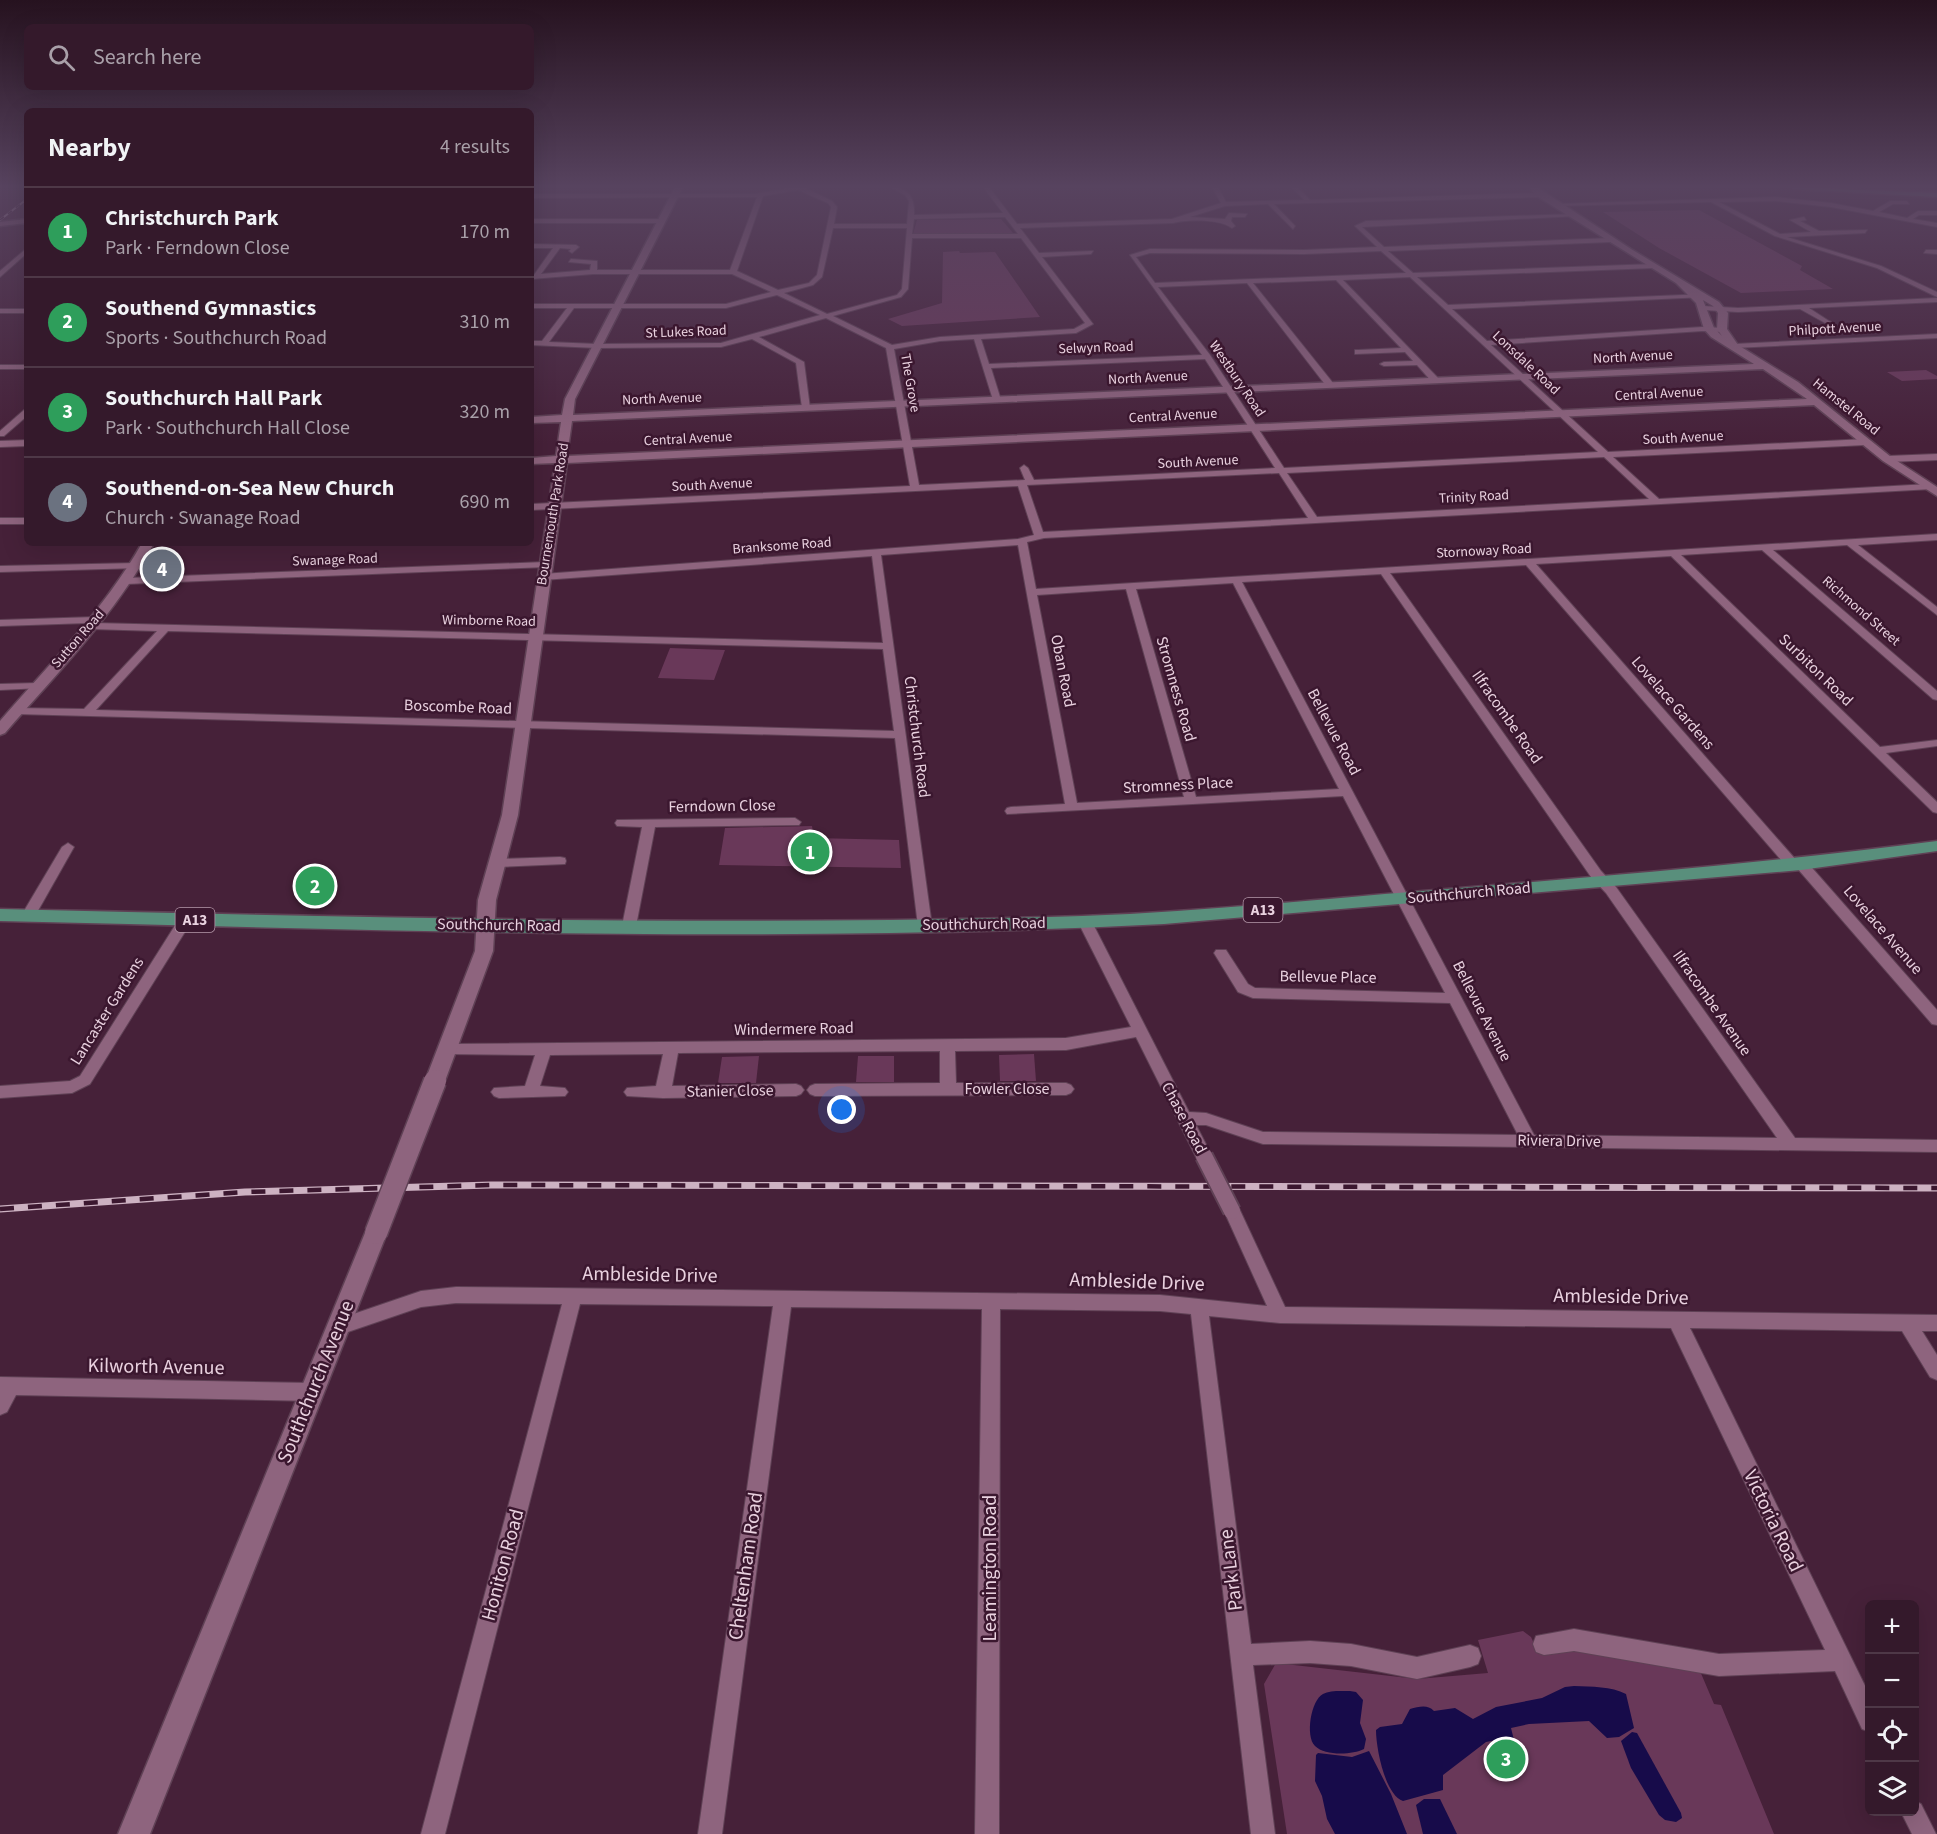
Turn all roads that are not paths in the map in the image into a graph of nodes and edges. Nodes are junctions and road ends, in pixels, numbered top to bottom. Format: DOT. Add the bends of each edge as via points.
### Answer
graph roads {
  1 [pos="584,273"];
  2 [pos="635,273"];
  3 [pos="734,273"];
  4 [pos="820,273"];
  5 [pos="906,273"];
  6 [pos="1051,273"];
  7 [pos="1144,273"];
  8 [pos="1409,273"];
  9 [pos="1495,273"];
  10 [pos="1664,273"];
  11 [pos="1891,273"];
  12 [pos="534,276"];
  13 [pos="1413,276"];
  14 [pos="1339,279"];
  15 [pos="1249,282"];
  16 [pos="1155,285"];
  17 [pos="779,293"];
  18 [pos="1699,295"];
  19 [pos="1937,295"];
  20 [pos="1937,300"];
  21 [pos="534,306"];
  22 [pos="617,306"];
  23 [pos="1820,306"];
  24 [pos="571,307"];
  25 [pos="1447,307"];
  26 [pos="1802,307"];
  27 [pos="1702,308"];
  28 [pos="1721,310"];
  29 [pos="24,311"];
  30 [pos="1,312"];
  31 [pos="1836,315"];
  32 [pos="828,316"];
  33 [pos="1827,322"];
  34 [pos="1709,329"];
  35 [pos="1723,330"];
  36 [pos="1937,336"];
  37 [pos="754,337"];
  38 [pos="976,337"];
  39 [pos="534,343"];
  40 [pos="1485,343"];
  41 [pos="544,344"];
  42 [pos="597,346"];
  43 [pos="1734,346"];
  44 [pos="890,347"];
  45 [pos="1405,350"];
  46 [pos="1358,352"];
  47 [pos="1207,357"];
  48 [pos="24,362"];
  49 [pos="1418,363"];
  50 [pos="1383,364"];
  51 [pos="986,366"];
  52 [pos="1766,366"];
  53 [pos="0,367"];
  54 [pos="17,367"];
  55 [pos="24,367"];
  56 [pos="1522,377"];
  57 [pos="1436,381"];
  58 [pos="1330,385"];
  59 [pos="1228,390"];
  60 [pos="997,400"];
  61 [pos="1817,402"];
  62 [pos="900,404"];
  63 [pos="806,408"];
  64 [pos="1561,413"];
  65 [pos="24,415"];
  66 [pos="567,418"];
  67 [pos="534,420"];
  68 [pos="1253,428"];
  69 [pos="1,434"];
  70 [pos="1865,442"];
  71 [pos="24,443"];
  72 [pos="907,443"];
  73 [pos="0,444"];
  74 [pos="1607,455"];
  75 [pos="1937,456"];
  76 [pos="1887,459"];
  77 [pos="561,460"];
  78 [pos="534,461"];
  79 [pos="1024,468"];
  80 [pos="1282,471"];
  81 [pos="1026,484"];
  82 [pos="915,489"];
  83 [pos="1933,490"];
  84 [pos="1656,501"];
  85 [pos="553,506"];
  86 [pos="534,507"];
  87 [pos="1313,519"];
  88 [pos="0,521"];
  89 [pos="24,521"];
  90 [pos="1039,535"];
  91 [pos="1936,538"];
  92 [pos="1022,541"];
  93 [pos="1849,542"];
  94 [pos="146,546"];
  95 [pos="1764,548"];
  96 [pos="876,552"];
  97 [pos="1673,554"];
  98 [pos="1529,562"];
  99 [pos="136,566"];
  100 [pos="0,569"];
  101 [pos="544,571"];
  102 [pos="1384,571"];
  103 [pos="1236,580"];
  104 [pos="126,581"];
  105 [pos="1130,586"];
  106 [pos="1032,592"];
  107 [pos="1937,612"];
  108 [pos="0,623"];
  109 [pos="92,623"];
  110 [pos="165,628"];
  111 [pos="534,637"];
  112 [pos="888,646"];
  113 [pos="37,686"];
  114 [pos="0,687"];
  115 [pos="1937,697"];
  116 [pos="16,711"];
  117 [pos="87,713"];
  118 [pos="522,725"];
  119 [pos="0,730"];
  120 [pos="900,735"];
  121 [pos="1937,743"];
  122 [pos="1877,751"];
  123 [pos="1347,792"];
  124 [pos="1191,801"];
  125 [pos="1072,808"];
  126 [pos="1937,809"];
  127 [pos="1011,811"];
  128 [pos="795,822"];
  129 [pos="621,824"];
  130 [pos="649,824"];
  131 [pos="1937,846"];
  132 [pos="68,847"];
  133 [pos="560,861"];
  134 [pos="496,863"];
  135 [pos="1797,865"];
  136 [pos="1604,882"];
  137 [pos="1404,899"];
  138 [pos="0,915"];
  139 [pos="28,916"];
  140 [pos="186,920"];
  141 [pos="1085,922"];
  142 [pos="485,925"];
  143 [pos="629,926"];
  144 [pos="925,926"];
  145 [pos="1221,952"];
  146 [pos="1455,998"];
  147 [pos="1937,1020"];
  148 [pos="1139,1031"];
  149 [pos="947,1046"];
  150 [pos="671,1048"];
  151 [pos="544,1049"];
  152 [pos="448,1050"];
  153 [pos="948,1089"];
  154 [pos="1066,1089"];
  155 [pos="796,1090"];
  156 [pos="815,1090"];
  157 [pos="0,1092"];
  158 [pos="499,1092"];
  159 [pos="531,1092"];
  160 [pos="560,1092"];
  161 [pos="632,1092"];
  162 [pos="663,1092"];
  163 [pos="1184,1118"];
  164 [pos="1529,1140"];
  165 [pos="1791,1145"];
  166 [pos="1937,1146"];
  167 [pos="573,1297"];
  168 [pos="783,1299"];
  169 [pos="991,1301"];
  170 [pos="1199,1306"];
  171 [pos="1280,1315"];
  172 [pos="1677,1321"];
  173 [pos="1907,1323"];
  174 [pos="1937,1323"];
  175 [pos="339,1327"];
  176 [pos="1937,1371"];
  177 [pos="5,1387"];
  178 [pos="312,1392"];
  179 [pos="0,1406"];
  180 [pos="1544,1644"];
  181 [pos="1241,1655"];
  182 [pos="1470,1656"];
  183 [pos="1840,1660"];
  184 [pos="1865,1713"];
  185 [pos="1915,1816"];
  186 [pos="134,1834"];
  187 [pos="433,1834"];
  188 [pos="710,1834"];
  189 [pos="987,1834"];
  190 [pos="1263,1834"];
  191 [pos="1924,1834"];
  1 -- 12 [label="street"];
  2 -- 22 [label="street, Bournemouth Park Road"];
  3 -- 17 [label="street, The Grove"];
  4 -- 17 [label="street" via="811,284"];
  5 -- 32 [label="street, St Lukes Road" via="902,294"];
  6 -- 38 [label="street" via="1088,321 1087,327"];
  7 -- 16 [label="street, Westbury Road"];
  8 -- 13 [label="street, Lonsdale Road"];
  9 -- 13 [label="street"];
  10 -- 18 [label="street"];
  11 -- 19 [label="street"];
  13 -- 14 [label="street"];
  13 -- 25 [label="street, Lonsdale Road"];
  14 -- 15 [label="street"];
  14 -- 45 [label="street"];
  15 -- 16 [label="street"];
  15 -- 58 [label="street"];
  16 -- 47 [label="street, Westbury Road"];
  17 -- 22 [label="street" via="726,306"];
  17 -- 32 [label="street, The Grove"];
  18 -- 25 [label="street"];
  18 -- 27 [label="street"];
  18 -- 28 [label="street"];
  20 -- 23 [label="street"];
  21 -- 24 [label="street"];
  22 -- 24 [label="street"];
  22 -- 42 [label="street, Bournemouth Park Road"];
  23 -- 26 [label="street"];
  23 -- 31 [label="street"];
  24 -- 41 [label="street"];
  25 -- 40 [label="street, Lonsdale Road"];
  26 -- 28 [label="street"];
  26 -- 33 [label="street"];
  27 -- 28 [label="street"];
  27 -- 34 [label="street"];
  28 -- 35 [label="street, Hamstel Road"];
  29 -- 30 [label="street"];
  32 -- 37 [label="street, St Lukes Road"];
  32 -- 44 [label="street, The Grove"];
  34 -- 35 [label="street"];
  34 -- 40 [label="street"];
  34 -- 43 [label="street, Hamstel Road"];
  35 -- 43 [label="street, Hamstel Road"];
  36 -- 43 [label="street, Philpott Avenue"];
  37 -- 42 [label="street, St Lukes Road" via="717,345"];
  37 -- 63 [label="street" via="800,362"];
  38 -- 44 [label="street"];
  38 -- 51 [label="street"];
  39 -- 41 [label="street, St Lukes Road"];
  40 -- 56 [label="street, Lonsdale Road"];
  41 -- 42 [label="street, St Lukes Road"];
  42 -- 66 [label="street, Bournemouth Park Road" via="572,395"];
  43 -- 52 [label="street, Hamstel Road"];
  44 -- 62 [label="street, The Grove"];
  45 -- 46 [label="street"];
  45 -- 49 [label="street"];
  47 -- 51 [label="street, Selwyn Road"];
  47 -- 59 [label="street, Westbury Road"];
  48 -- 54 [label="street"];
  49 -- 50 [label="street"];
  49 -- 57 [label="street"];
  51 -- 60 [label="street"];
  52 -- 56 [label="street, North Avenue"];
  52 -- 61 [label="street, Hamstel Road"];
  53 -- 54 [label="street"];
  54 -- 55 [label="street"];
  56 -- 57 [label="street, North Avenue"];
  56 -- 64 [label="street, Lonsdale Road"];
  57 -- 58 [label="street, North Avenue"];
  58 -- 59 [label="street, North Avenue"];
  59 -- 60 [label="street, North Avenue"];
  59 -- 68 [label="street, Westbury Road"];
  60 -- 62 [label="street, North Avenue"];
  61 -- 64 [label="street, Central Avenue"];
  61 -- 70 [label="street, Hamstel Road"];
  62 -- 63 [label="street, North Avenue"];
  62 -- 72 [label="street, The Grove"];
  63 -- 66 [label="street, North Avenue"];
  64 -- 68 [label="street, Central Avenue"];
  64 -- 74 [label="street, Lonsdale Road"];
  65 -- 69 [label="street"];
  66 -- 67 [label="street, North Avenue"];
  66 -- 77 [label="street, Bournemouth Park Road"];
  68 -- 72 [label="street, Central Avenue"];
  68 -- 80 [label="street, Westbury Road"];
  70 -- 74 [label="street, South Avenue"];
  70 -- 76 [label="street, Hamstel Road"];
  71 -- 73 [label="street"];
  72 -- 77 [label="street, Central Avenue"];
  72 -- 82 [label="street, The Grove"];
  74 -- 80 [label="street, South Avenue"];
  74 -- 84 [label="street, Lonsdale Road"];
  75 -- 76 [label="street"];
  76 -- 83 [label="street, Hamstel Road"];
  77 -- 78 [label="street, Central Avenue"];
  77 -- 85 [label="street, Bournemouth Park Road"];
  79 -- 81 [label="street"];
  80 -- 81 [label="street, South Avenue"];
  80 -- 87 [label="street, Westbury Road"];
  81 -- 82 [label="street, South Avenue"];
  81 -- 90 [label="street"];
  82 -- 85 [label="street, South Avenue"];
  83 -- 84 [label="street, Trinity Road"];
  84 -- 87 [label="street, Trinity Road"];
  85 -- 86 [label="street, South Avenue"];
  85 -- 101 [label="street, Bournemouth Park Road"];
  87 -- 90 [label="street, Trinity Road"];
  88 -- 89 [label="street"];
  90 -- 92 [label="street, Trinity Road"];
  91 -- 93 [label="street, Stornoway Road"];
  92 -- 96 [label="street, Branksome Road"];
  92 -- 106 [label="street, Oban Road"];
  93 -- 95 [label="street, Stornoway Road"];
  93 -- 107 [label="street"];
  94 -- 99 [label="street, Sutton Road"];
  95 -- 97 [label="street, Stornoway Road"];
  95 -- 115 [label="street, Richmond Street"];
  96 -- 101 [label="street, Branksome Road"];
  96 -- 112 [label="street, Christchurch Road"];
  97 -- 98 [label="street, Stornoway Road"];
  97 -- 122 [label="street, Surbiton Road"];
  98 -- 102 [label="street, Stornoway Road"];
  98 -- 135 [label="street, Lovelace Gardens"];
  99 -- 100 [label="street"];
  99 -- 104 [label="street, Sutton Road"];
  101 -- 104 [label="street, Swanage Road"];
  101 -- 111 [label="street, Bournemouth Park Road"];
  102 -- 103 [label="street, Stornoway Road"];
  102 -- 136 [label="street, Ilfracombe Road"];
  103 -- 105 [label="street, Stornoway Road"];
  103 -- 123 [label="street, Bellevue Road"];
  104 -- 109 [label="street, Sutton Road"];
  105 -- 106 [label="street, Stornoway Road"];
  105 -- 124 [label="street, Stromness Road"];
  106 -- 125 [label="street, Oban Road"];
  108 -- 109 [label="street, Wimborne Road"];
  109 -- 110 [label="street, Wimborne Road"];
  109 -- 113 [label="street, Sutton Road"];
  110 -- 111 [label="street, Wimborne Road"];
  110 -- 117 [label="street"];
  111 -- 112 [label="street, Wimborne Road"];
  111 -- 118 [label="street, Bournemouth Park Road"];
  112 -- 120 [label="street, Christchurch Road"];
  113 -- 114 [label="street"];
  113 -- 116 [label="street, Sutton Road"];
  116 -- 117 [label="street, Boscombe Road"];
  116 -- 119 [label="street, Sutton Road"];
  117 -- 118 [label="street, Boscombe Road"];
  118 -- 120 [label="street, Boscombe Road"];
  118 -- 134 [label="street, Bournemouth Park Road" via="510,815"];
  120 -- 144 [label="street, Christchurch Road"];
  121 -- 122 [label="street"];
  122 -- 126 [label="street, Surbiton Road"];
  123 -- 124 [label="street, Stromness Place"];
  123 -- 137 [label="street, Bellevue Road"];
  124 -- 125 [label="street, Stromness Place"];
  125 -- 127 [label="street, Stromness Place"];
  128 -- 130 [label="street, Ferndown Close"];
  129 -- 130 [label="street, Ferndown Close"];
  130 -- 143 [label="street, Ferndown Close"];
  131 -- 135 [label="main road, Southchurch Road / A13"];
  132 -- 139 [label="street"];
  133 -- 134 [label="street"];
  134 -- 142 [label="street, Bournemouth Park Road"];
  135 -- 136 [label="main road, Southchurch Road / A13"];
  135 -- 147 [label="street, Lovelace Avenue"];
  136 -- 137 [label="main road, Southchurch Road / A13"];
  136 -- 165 [label="street, Ilfracombe Avenue"];
  137 -- 141 [label="main road, Southchurch Road / A13"];
  137 -- 146 [label="street, Bellevue Avenue"];
  138 -- 139 [label="main road, Southchurch Road / A13"];
  139 -- 140 [label="main road, Southchurch Road / A13"];
  140 -- 142 [label="main road, Southchurch Road / A13"];
  140 -- 157 [label="street, Lancaster Gardens" via="85,1080 72,1087"];
  141 -- 144 [label="main road, Southchurch Road / A13"];
  141 -- 148 [label="street, Chase Road"];
  142 -- 143 [label="main road, Southchurch Road / A13"];
  142 -- 152 [label="street, Southchurch Avenue" via="484,951"];
  143 -- 144 [label="main road, Southchurch Road / A13"];
  145 -- 146 [label="street, Bellevue Place" via="1243,987 1253,993"];
  146 -- 164 [label="street, Bellevue Avenue"];
  148 -- 149 [label="street, Windermere Road" via="1066,1044"];
  148 -- 163 [label="street, Chase Road"];
  149 -- 150 [label="street, Windermere Road"];
  149 -- 153 [label="street, Fowler Close"];
  150 -- 151 [label="street, Windermere Road"];
  150 -- 162 [label="street, Stanier Close"];
  151 -- 152 [label="street, Windermere Road"];
  151 -- 159 [label="street"];
  152 -- 175 [label="street, Southchurch Avenue, bridge"];
  153 -- 154 [label="street, Fowler Close"];
  153 -- 156 [label="street, Fowler Close"];
  155 -- 162 [label="street, Stanier Close"];
  158 -- 159 [label="street"];
  159 -- 160 [label="street"];
  161 -- 162 [label="street, Stanier Close"];
  163 -- 164 [label="street, Riviera Drive" via="1206,1119 1263,1138"];
  163 -- 171 [label="street, Chase Road, bridge"];
  164 -- 165 [label="street, Riviera Drive"];
  165 -- 166 [label="street, Riviera Drive"];
  167 -- 168 [label="street, Ambleside Drive"];
  167 -- 175 [label="street, Ambleside Drive" via="431,1297"];
  167 -- 187 [label="street, Honiton Road"];
  168 -- 169 [label="street, Ambleside Drive"];
  168 -- 188 [label="street, Cheltenham Road"];
  169 -- 170 [label="street, Ambleside Drive"];
  169 -- 189 [label="street, Leamington Road"];
  170 -- 171 [label="street, Ambleside Drive"];
  170 -- 181 [label="street, Park Lane"];
  171 -- 172 [label="street, Ambleside Drive"];
  172 -- 173 [label="street, Ambleside Drive"];
  172 -- 183 [label="street, Victoria Road"];
  173 -- 174 [label="street, Ambleside Drive"];
  173 -- 176 [label="street"];
  175 -- 178 [label="street, Southchurch Avenue"];
  177 -- 178 [label="street, Kilworth Avenue"];
  177 -- 179 [label="street"];
  178 -- 186 [label="street, Southchurch Avenue"];
  180 -- 183 [label="street" via="1574,1641 1719,1665"];
  181 -- 182 [label="street" via="1351,1655 1417,1668"];
  181 -- 190 [label="street, Park Lane"];
  183 -- 184 [label="street, Victoria Road"];
  185 -- 191 [label="street"];
}
